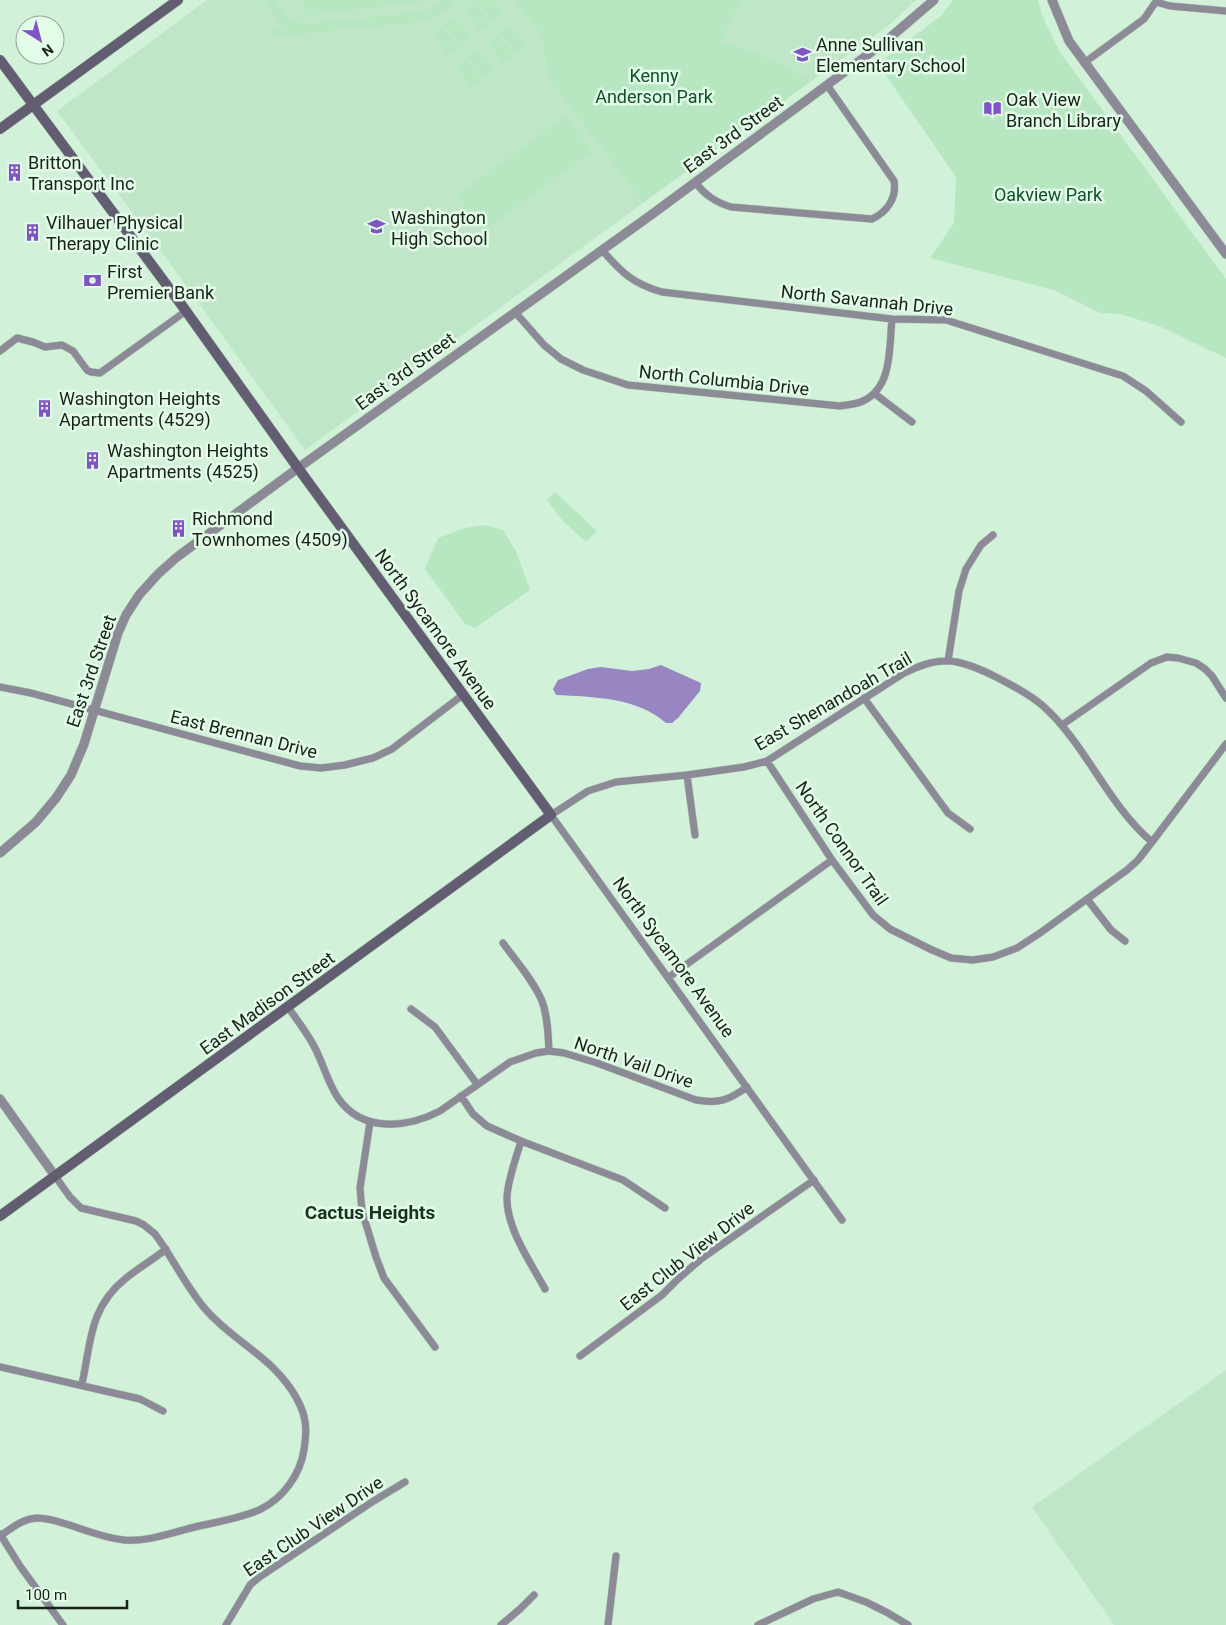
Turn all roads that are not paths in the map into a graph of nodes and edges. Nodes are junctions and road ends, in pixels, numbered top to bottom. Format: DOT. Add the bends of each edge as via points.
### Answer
graph roads {
  1 [pos="178,0"];
  2 [pos="934,0"];
  3 [pos="1052,0"];
  4 [pos="1156,1"];
  5 [pos="1226,11"];
  6 [pos="0,60"];
  7 [pos="1084,63"];
  8 [pos="827,85"];
  9 [pos="34,105"];
  10 [pos="0,129"];
  11 [pos="695,182"];
  12 [pos="602,250"];
  13 [pos="1226,254"];
  14 [pos="186,311"];
  15 [pos="514,312"];
  16 [pos="892,319"];
  17 [pos="0,351"];
  18 [pos="875,394"];
  19 [pos="912,422"];
  20 [pos="1181,422"];
  21 [pos="298,468"];
  22 [pos="993,535"];
  23 [pos="948,661"];
  24 [pos="0,687"];
  25 [pos="464,694"];
  26 [pos="864,698"];
  27 [pos="1226,698"];
  28 [pos="94,711"];
  29 [pos="1062,725"];
  30 [pos="1226,744"];
  31 [pos="767,762"];
  32 [pos="688,776"];
  33 [pos="551,815"];
  34 [pos="970,829"];
  35 [pos="696,834"];
  36 [pos="1152,842"];
  37 [pos="0,853"];
  38 [pos="832,860"];
  39 [pos="1087,899"];
  40 [pos="1125,941"];
  41 [pos="503,943"];
  42 [pos="669,977"];
  43 [pos="288,1007"];
  44 [pos="411,1010"];
  45 [pos="549,1051"];
  46 [pos="477,1084"];
  47 [pos="747,1087"];
  48 [pos="461,1096"];
  49 [pos="0,1099"];
  50 [pos="370,1122"];
  51 [pos="521,1141"];
  52 [pos="55,1176"];
  53 [pos="814,1180"];
  54 [pos="665,1208"];
  55 [pos="0,1216"];
  56 [pos="842,1220"];
  57 [pos="166,1250"];
  58 [pos="545,1289"];
  59 [pos="435,1347"];
  60 [pos="580,1356"];
  61 [pos="0,1367"];
  62 [pos="82,1384"];
  63 [pos="163,1411"];
  64 [pos="405,1482"];
  65 [pos="0,1535"];
  66 [pos="616,1556"];
  67 [pos="534,1595"];
  68 [pos="63,1625"];
  69 [pos="226,1625"];
  70 [pos="500,1625"];
  71 [pos="608,1625"];
  72 [pos="758,1625"];
  73 [pos="908,1625"];
  1 -- 9 [label="main road"];
  2 -- 8 [label="street, East 3rd Street"];
  3 -- 7 [label="street" via="1069,41"];
  4 -- 5 [label="street" via="1170,6"];
  4 -- 7 [label="street" via="1144,19"];
  6 -- 9 [label="main road, North Sycamore Avenue"];
  7 -- 13 [label="street"];
  8 -- 11 [label="street, East 3rd Street"];
  8 -- 11 [label="street" via="894,181 892,201 884,212 872,218 731,207 707,196"];
  9 -- 10 [label="main road"];
  9 -- 14 [label="main road, North Sycamore Avenue"];
  11 -- 12 [label="street, East 3rd Street"];
  12 -- 15 [label="street, East 3rd Street"];
  12 -- 16 [label="street, North Savannah Drive" via="632,280 662,292"];
  14 -- 17 [label="street" via="100,373 87,370 73,351 62,345 45,347 17,338"];
  14 -- 21 [label="main road, North Sycamore Avenue"];
  15 -- 18 [label="street, North Columbia Drive" via="561,359 628,386 840,406 861,402"];
  15 -- 21 [label="street, East 3rd Street"];
  16 -- 18 [label="street" via="884,379"];
  16 -- 20 [label="street, North Savannah Drive" via="946,320 1112,372 1146,390"];
  18 -- 19 [label="street"];
  21 -- 25 [label="main road, North Sycamore Avenue"];
  21 -- 28 [label="street, East 3rd Street" via="177,557 139,595 118,634"];
  22 -- 23 [label="street" via="981,546 966,569"];
  23 -- 26 [label="street, East Shenandoah Trail" via="904,673"];
  23 -- 29 [label="street, East Shenandoah Trail" via="990,673 1042,705"];
  24 -- 28 [label="street, East Brennan Drive"];
  25 -- 28 [label="street, East Brennan Drive" via="392,749 373,758 321,768 300,766"];
  25 -- 33 [label="main road, North Sycamore Avenue"];
  26 -- 31 [label="street, East Shenandoah Trail"];
  26 -- 34 [label="street" via="948,813"];
  27 -- 29 [label="street" via="1205,669 1187,660 1167,658 1136,672"];
  28 -- 37 [label="street, East 3rd Street" via="81,752 61,791 36,822"];
  29 -- 36 [label="street, East Shenandoah Trail" via="1136,827"];
  30 -- 36 [label="street, North Connor Trail"];
  31 -- 32 [label="street, East Shenandoah Trail"];
  31 -- 38 [label="street, North Connor Trail"];
  32 -- 33 [label="street, East Shenandoah Trail" via="616,782 588,791"];
  32 -- 35 [label="street"];
  33 -- 42 [label="street, North Sycamore Avenue"];
  33 -- 43 [label="main road, East Madison Street"];
  36 -- 39 [label="street, North Connor Trail" via="1127,870"];
  38 -- 39 [label="street, North Connor Trail" via="866,909 882,924 951,958 973,960 993,957 1017,948"];
  38 -- 42 [label="street"];
  39 -- 40 [label="street" via="1111,930"];
  41 -- 45 [label="street" via="542,1002"];
  42 -- 47 [label="street, North Sycamore Avenue"];
  43 -- 50 [label="street, North Vail Drive" via="314,1046 338,1098 351,1111"];
  43 -- 52 [label="main road, East Madison Street"];
  44 -- 46 [label="street" via="435,1027"];
  45 -- 46 [label="street, North Vail Drive" via="510,1062"];
  45 -- 47 [label="street, North Vail Drive" via="597,1062 696,1100 724,1101"];
  46 -- 48 [label="street, North Vail Drive"];
  47 -- 53 [label="street, North Sycamore Avenue"];
  48 -- 50 [label="street, North Vail Drive" via="440,1111 418,1120 392,1125"];
  48 -- 51 [label="street" via="473,1114 487,1126"];
  49 -- 52 [label="street"];
  50 -- 59 [label="street" via="360,1188 362,1211 384,1278"];
  51 -- 54 [label="street" via="623,1180"];
  51 -- 58 [label="street" via="509,1184 508,1214 513,1230"];
  52 -- 55 [label="main road, East Madison Street"];
  52 -- 57 [label="street" via="82,1208 144,1225"];
  53 -- 56 [label="street, North Sycamore Avenue"];
  53 -- 60 [label="street, East Club View Drive" via="702,1260"];
  57 -- 62 [label="street" via="124,1279 103,1303 94,1323"];
  57 -- 65 [label="street" via="206,1310 267,1361 297,1398 307,1430 303,1456 293,1480 270,1504 248,1514 140,1540 110,1538 40,1518 30,1518"];
  61 -- 62 [label="street"];
  62 -- 63 [label="street" via="140,1399"];
  64 -- 69 [label="street, East Club View Drive" via="258,1578 250,1585"];
  65 -- 68 [label="street"];
  66 -- 71 [label="street"];
  67 -- 70 [label="street"];
  72 -- 73 [label="street" via="813,1599 838,1592 866,1602"];
}
